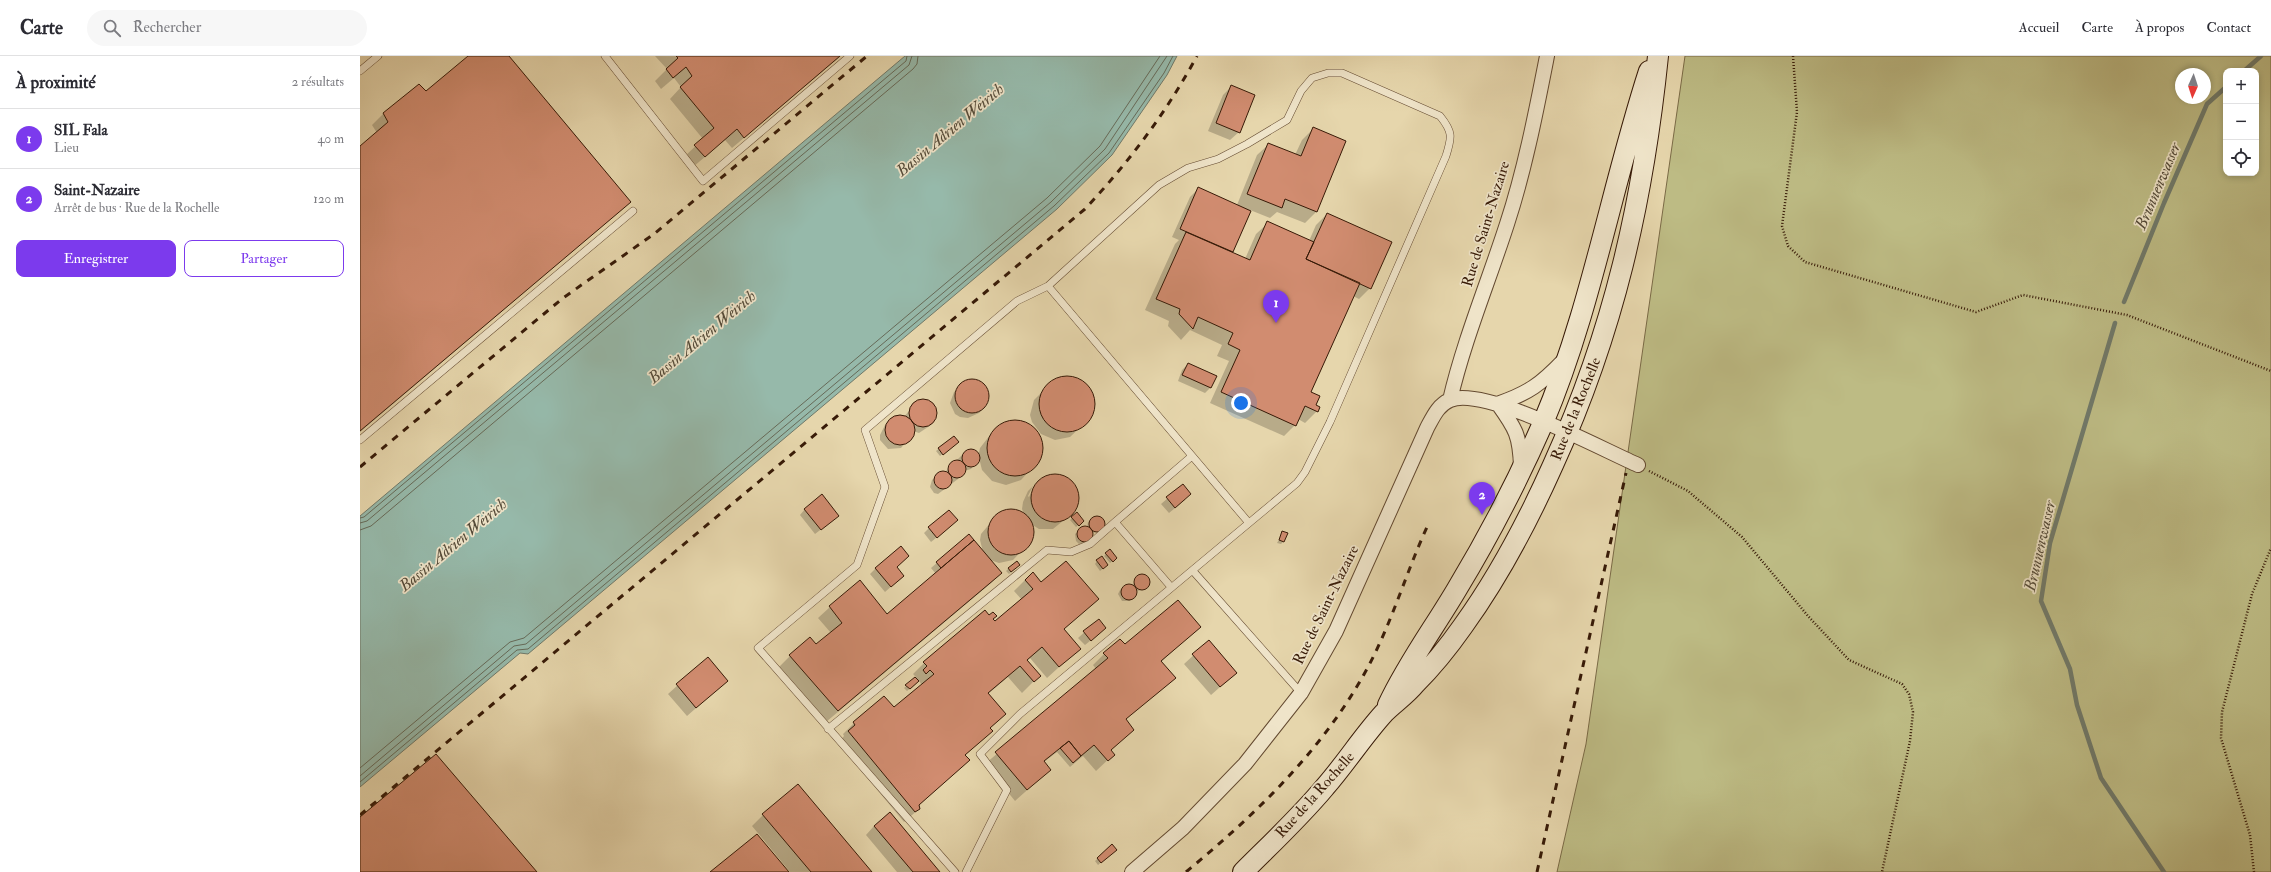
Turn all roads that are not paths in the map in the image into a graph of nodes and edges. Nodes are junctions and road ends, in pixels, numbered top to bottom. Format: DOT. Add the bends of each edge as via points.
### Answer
graph roads {
  1 [pos="378,56"];
  2 [pos="605,56"];
  3 [pos="850,56"];
  4 [pos="1547,56"];
  5 [pos="1654,56"];
  6 [pos="1658,56"];
  7 [pos="360,71"];
  8 [pos="633,211"];
  9 [pos="1048,286"];
  10 [pos="1567,357"];
  11 [pos="1450,400"];
  12 [pos="1497,404"];
  13 [pos="1543,422"];
  14 [pos="1568,433"];
  15 [pos="360,440"];
  16 [pos="1192,456"];
  17 [pos="1638,465"];
  18 [pos="1521,470"];
  19 [pos="1115,522"];
  20 [pos="1249,523"];
  21 [pos="1192,570"];
  22 [pos="1171,587"];
  23 [pos="1301,693"];
  24 [pos="1383,714"];
  25 [pos="828,729"];
  26 [pos="955,872"];
  27 [pos="966,872"];
  28 [pos="1132,872"];
  29 [pos="1243,872"];
  1 -- 7 [label="lane"];
  2 -- 3 [label="lane" via="703,181"];
  4 -- 11 [label="street, Rue de Saint-Nazaire" via="1533,124 1507,222 1460,361"];
  5 -- 10 [label="main road, Rue de la Rochelle" via="1632,122 1586,301"];
  6 -- 14 [label="main road, Rue de la Rochelle" via="1653,110 1628,249 1603,338"];
  8 -- 15 [label="lane"];
  9 -- 16 [label="lane"];
  9 -- 20 [label="lane" via="1159,185 1188,168 1218,159 1287,120 1301,91 1312,78 1328,73 1342,73 1440,116 1449,126 1452,137 1446,156 1330,422 1305,472 1296,483"];
  9 -- 25 [label="lane" via="1017,301 864,430 885,487 857,565 758,648"];
  10 -- 12 [label="street" via="1542,383 1522,395"];
  10 -- 13 [label="main road, Rue de la Rochelle"];
  11 -- 12 [label="street" via="1478,399"];
  11 -- 23 [label="street, Rue de Saint-Nazaire" via="1436,412 1427,428 1336,631"];
  12 -- 13 [label="street"];
  12 -- 18 [label="street" via="1516,430"];
  13 -- 14 [label="street"];
  13 -- 18 [label="main road, Rue de la Rochelle"];
  14 -- 17 [label="street"];
  14 -- 24 [label="main road, Rue de la Rochelle" via="1522,531 1478,605 1441,656 1415,685"];
  16 -- 19 [label="lane"];
  16 -- 20 [label="lane"];
  18 -- 24 [label="main road, Rue de la Rochelle" via="1490,533 1403,672"];
  19 -- 22 [label="lane"];
  19 -- 25 [label="lane" via="1090,544 1071,552 1048,550"];
  20 -- 21 [label="lane"];
  21 -- 22 [label="lane"];
  21 -- 23 [label="lane"];
  22 -- 27 [label="lane" via="1020,714 980,754 1007,790"];
  23 -- 28 [label="street, Rue de Saint-Nazaire" via="1244,764 1183,828"];
  24 -- 29 [label="main road, Rue de la Rochelle" via="1325,788"];
  25 -- 26 [label="lane"];
}
